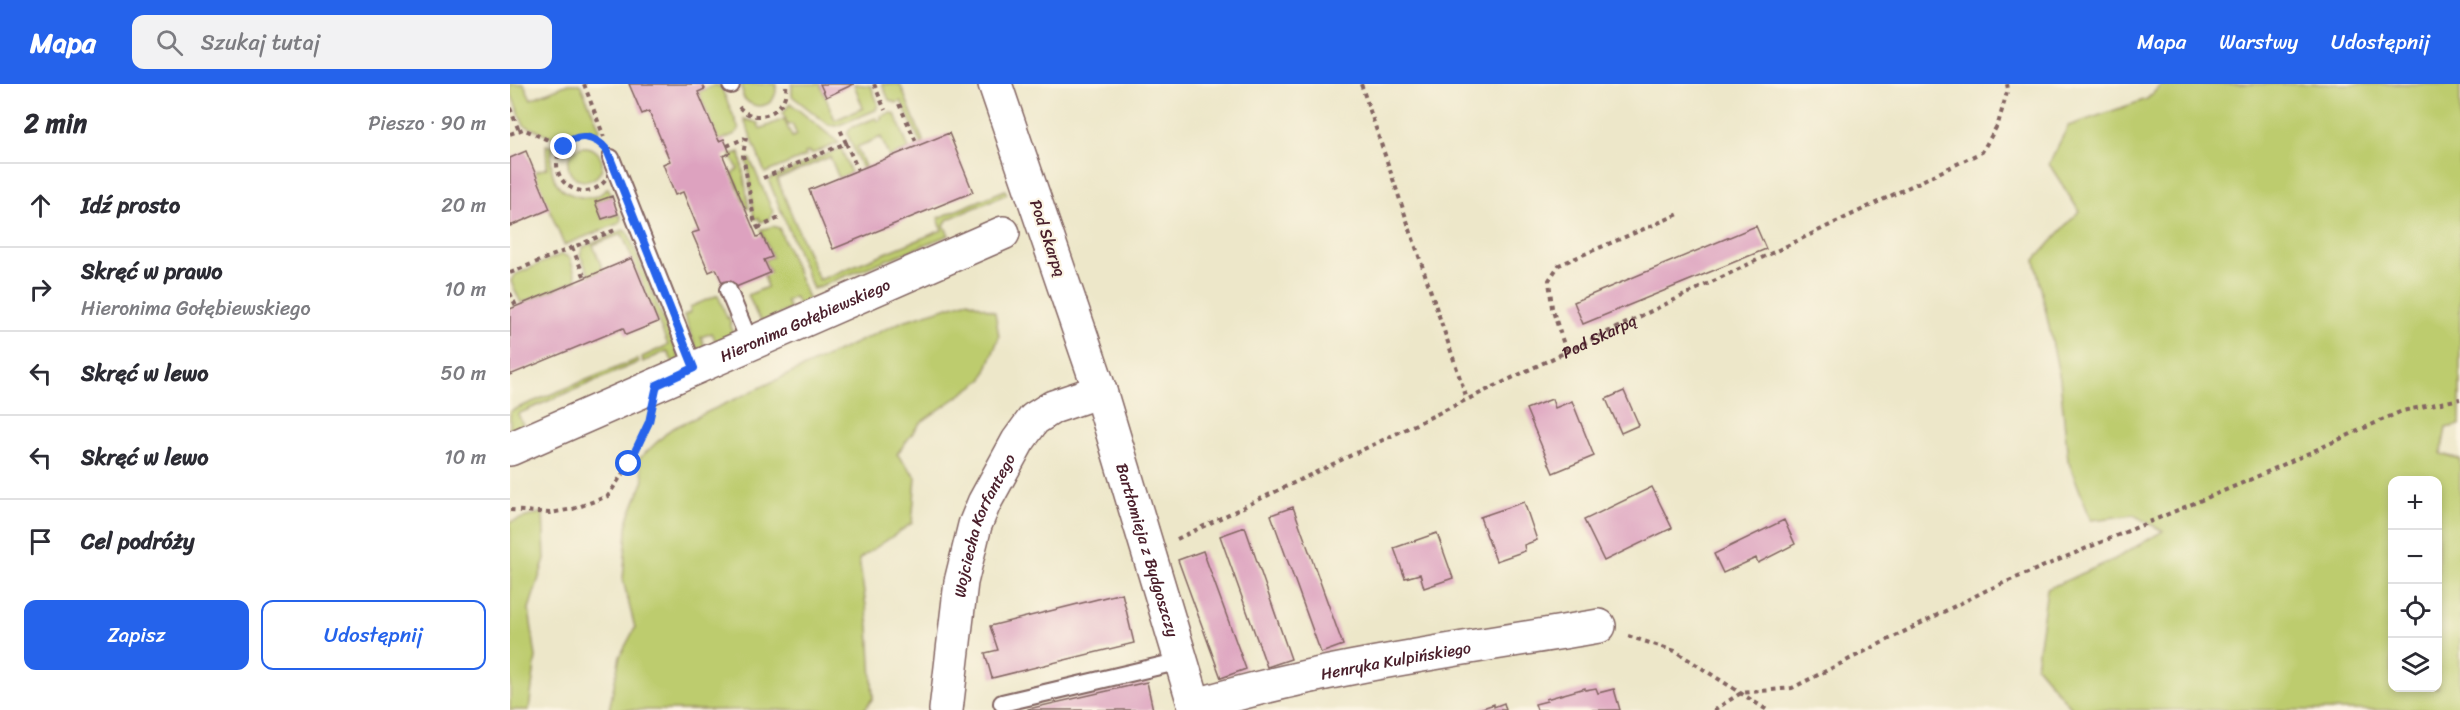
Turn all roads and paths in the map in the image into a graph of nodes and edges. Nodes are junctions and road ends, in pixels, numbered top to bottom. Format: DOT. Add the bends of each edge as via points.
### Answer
graph roads {
  1 [pos="584,84"];
  2 [pos="731,84"];
  3 [pos="786,84"];
  4 [pos="874,84"];
  5 [pos="996,84"];
  6 [pos="1361,84"];
  7 [pos="2007,84"];
  8 [pos="899,104"];
  9 [pos="510,108"];
  10 [pos="885,110"];
  11 [pos="840,129"];
  12 [pos="519,131"];
  13 [pos="510,134"];
  14 [pos="846,143"];
  15 [pos="727,146"];
  16 [pos="918,146"];
  17 [pos="564,147"];
  18 [pos="609,154"];
  19 [pos="858,170"];
  20 [pos="763,178"];
  21 [pos="1679,214"];
  22 [pos="779,218"];
  23 [pos="637,221"];
  24 [pos="1003,233"];
  25 [pos="572,247"];
  26 [pos="510,273"];
  27 [pos="585,278"];
  28 [pos="729,290"];
  29 [pos="510,293"];
  30 [pos="516,306"];
  31 [pos="750,344"];
  32 [pos="1566,351"];
  33 [pos="694,368"];
  34 [pos="657,385"];
  35 [pos="1100,391"];
  36 [pos="1467,399"];
  37 [pos="2460,399"];
  38 [pos="510,449"];
  39 [pos="510,510"];
  40 [pos="1149,552"];
  41 [pos="1599,626"];
  42 [pos="1181,662"];
  43 [pos="1741,693"];
  44 [pos="1002,703"];
  45 [pos="1195,708"];
  46 [pos="946,710"];
  47 [pos="1714,710"];
  48 [pos="1767,710"];
  1 -- 18 [label="path"];
  2 -- 3 [label="path" via="741,110 758,117 781,106"];
  4 -- 10 [label="path"];
  5 -- 35 [label="street, Pod Skarpą"];
  6 -- 36 [label="path"];
  7 -- 32 [label="path, Pod Skarpą" via="1998,124 1982,152"];
  8 -- 16 [label="path"];
  9 -- 12 [label="path"];
  11 -- 14 [label="path"];
  12 -- 13 [label="path"];
  12 -- 17 [label="path" via="523,129"];
  14 -- 19 [label="path"];
  14 -- 20 [label="path"];
  15 -- 22 [label="path" via="746,137 743,155 756,229"];
  17 -- 18 [label="path" via="575,138 593,138"];
  17 -- 18 [label="path" via="557,158 560,176 565,184 580,191 590,191 604,183 609,175"];
  18 -- 23 [label="lane"];
  21 -- 32 [label="path" via="1559,265 1549,280 1552,308"];
  23 -- 25 [label="path"];
  23 -- 33 [label="lane"];
  24 -- 31 [label="street, Hieronima Gołębiewskiego"];
  25 -- 26 [label="path"];
  25 -- 27 [label="path"];
  28 -- 31 [label="lane"];
  29 -- 30 [label="path"];
  31 -- 33 [label="street, Hieronima Gołębiewskiego"];
  32 -- 36 [label="path, Pod Skarpą"];
  33 -- 34 [label="street, Hieronima Gołębiewskiego"];
  34 -- 38 [label="street, Hieronima Gołębiewskiego"];
  34 -- 39 [label="path" via="649,422 608,496 550,513"];
  35 -- 40 [label="street, Bartłomieja z Bydgoszczy"];
  35 -- 46 [label="street, Wojciecha Korfantego" via="1035,419 1018,441 984,503 961,582"];
  36 -- 40 [label="path, Pod Skarpą"];
  37 -- 43 [label="path" via="2402,411 1987,590 1792,688"];
  40 -- 42 [label="street, Bartłomieja z Bydgoszczy"];
  41 -- 43 [label="path" via="1675,651"];
  41 -- 45 [label="street, Henryka Kulpińskiego" via="1363,666 1227,696"];
  42 -- 44 [label="lane"];
  42 -- 45 [label="street, Bartłomieja z Bydgoszczy"];
  43 -- 47 [label="path"];
  43 -- 48 [label="path"];
}
